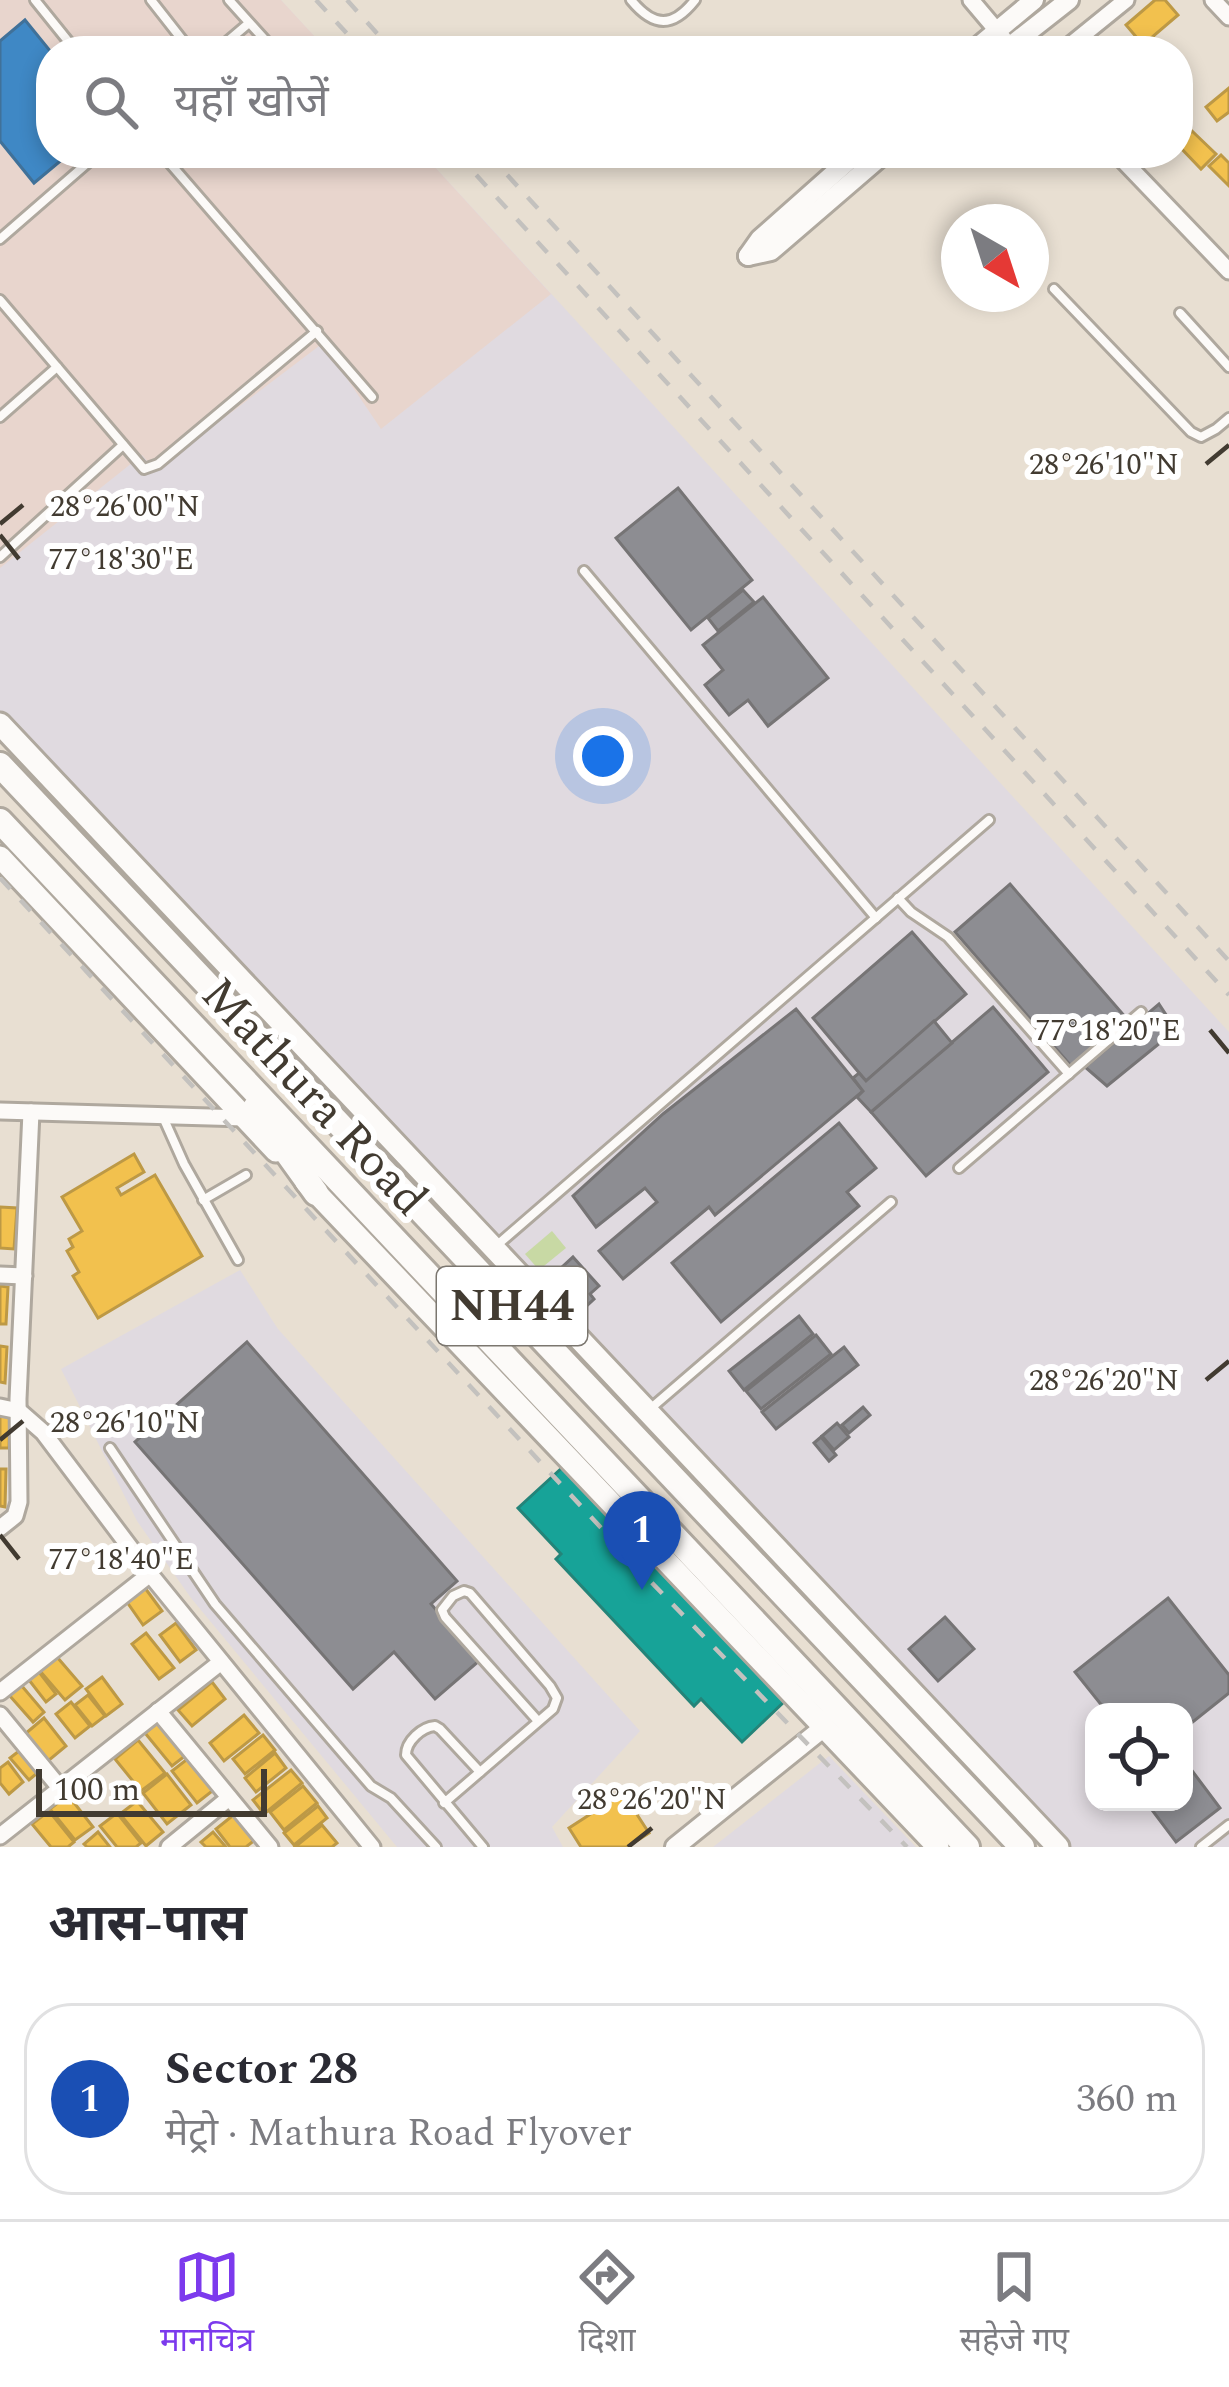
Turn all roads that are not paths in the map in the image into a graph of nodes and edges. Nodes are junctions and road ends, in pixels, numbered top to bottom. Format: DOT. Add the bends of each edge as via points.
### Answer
graph roads {
  1 [pos="35,0"];
  2 [pos="151,0"];
  3 [pos="229,0"];
  4 [pos="631,0"];
  5 [pos="695,0"];
  6 [pos="971,0"];
  7 [pos="1034,0"];
  8 [pos="1069,0"];
  9 [pos="1126,0"];
  10 [pos="1213,0"];
  11 [pos="1229,17"];
  12 [pos="249,23"];
  13 [pos="996,31"];
  14 [pos="64,36"];
  15 [pos="179,36"];
  16 [pos="234,36"];
  17 [pos="261,36"];
  18 [pos="990,36"];
  19 [pos="1000,36"];
  20 [pos="1026,36"];
  21 [pos="1082,36"];
  22 [pos="82,168"];
  23 [pos="174,168"];
  24 [pos="840,168"];
  25 [pos="868,168"];
  26 [pos="1130,168"];
  27 [pos="0,239"];
  28 [pos="1229,271"];
  29 [pos="1054,289"];
  30 [pos="0,300"];
  31 [pos="1180,313"];
  32 [pos="316,331"];
  33 [pos="57,367"];
  34 [pos="1229,367"];
  35 [pos="372,397"];
  36 [pos="0,417"];
  37 [pos="1229,418"];
  38 [pos="122,445"];
  39 [pos="0,557"];
  40 [pos="584,572"];
  41 [pos="0,724"];
  42 [pos="0,765"];
  43 [pos="989,820"];
  44 [pos="0,821"];
  45 [pos="0,857"];
  46 [pos="898,898"];
  47 [pos="876,918"];
  48 [pos="1141,1012"];
  49 [pos="211,1043"];
  50 [pos="1069,1074"];
  51 [pos="0,1111"];
  52 [pos="31,1112"];
  53 [pos="162,1115"];
  54 [pos="245,1118"];
  55 [pos="959,1168"];
  56 [pos="246,1175"];
  57 [pos="316,1193"];
  58 [pos="203,1200"];
  59 [pos="891,1202"];
  60 [pos="495,1247"];
  61 [pos="238,1260"];
  62 [pos="0,1275"];
  63 [pos="24,1276"];
  64 [pos="0,1407"];
  65 [pos="648,1410"];
  66 [pos="19,1411"];
  67 [pos="110,1448"];
  68 [pos="0,1528"];
  69 [pos="150,1574"];
  70 [pos="221,1662"];
  71 [pos="0,1692"];
  72 [pos="158,1711"];
  73 [pos="0,1714"];
  74 [pos="538,1721"];
  75 [pos="823,1728"];
  76 [pos="480,1772"];
  77 [pos="60,1788"];
  78 [pos="230,1798"];
  79 [pos="444,1803"];
  80 [pos="1229,1825"];
  81 [pos="0,1835"];
  82 [pos="169,1847"];
  83 [pos="270,1847"];
  84 [pos="372,1847"];
  85 [pos="436,1847"];
  86 [pos="483,1847"];
  87 [pos="675,1847"];
  88 [pos="938,1847"];
  89 [pos="968,1847"];
  90 [pos="1022,1847"];
  91 [pos="1058,1847"];
  92 [pos="1201,1847"];
  1 -- 14 [label="lane"];
  2 -- 15 [label="lane"];
  3 -- 12 [label="lane"];
  4 -- 5 [label="lane" via="669,22"];
  6 -- 13 [label="street"];
  7 -- 13 [label="street"];
  8 -- 20 [label="street"];
  9 -- 21 [label="street"];
  10 -- 11 [label="street"];
  12 -- 16 [label="lane"];
  12 -- 17 [label="lane"];
  13 -- 18 [label="street"];
  13 -- 19 [label="street"];
  22 -- 27 [label="lane"];
  23 -- 32 [label="lane"];
  24 -- 25 [label="street" via="748,256 771,251"];
  26 -- 28 [label="street"];
  29 -- 37 [label="lane" via="1191,432 1201,436"];
  30 -- 33 [label="lane"];
  31 -- 34 [label="lane"];
  32 -- 35 [label="lane"];
  32 -- 38 [label="lane" via="158,464 144,469"];
  33 -- 36 [label="lane"];
  33 -- 38 [label="lane"];
  38 -- 39 [label="lane"];
  40 -- 47 [label="lane"];
  41 -- 60 [label="main road"];
  42 -- 90 [label="highway, Mathura Road / NH44"];
  43 -- 46 [label="lane"];
  44 -- 49 [label="highway, Mathura Road / NH44"];
  45 -- 54 [label="main road"];
  46 -- 47 [label="lane"];
  46 -- 50 [label="lane" via="948,937"];
  47 -- 60 [label="lane"];
  48 -- 50 [label="lane"];
  49 -- 57 [label="highway"];
  49 -- 89 [label="highway, NH44"];
  50 -- 55 [label="lane"];
  51 -- 52 [label="street"];
  52 -- 53 [label="street"];
  52 -- 63 [label="street"];
  53 -- 54 [label="street"];
  53 -- 58 [label="lane"];
  54 -- 57 [label="main road"];
  56 -- 58 [label="lane"];
  57 -- 75 [label="main road"];
  58 -- 61 [label="lane"];
  59 -- 65 [label="lane"];
  60 -- 65 [label="main road"];
  62 -- 63 [label="street"];
  63 -- 66 [label="street"];
  64 -- 66 [label="street"];
  65 -- 91 [label="main road"];
  66 -- 68 [label="street" via="19,1502"];
  66 -- 69 [label="street"];
  67 -- 85 [label="lane" via="214,1604 371,1786"];
  69 -- 70 [label="street"];
  69 -- 71 [label="street"];
  70 -- 72 [label="street"];
  70 -- 84 [label="street"];
  72 -- 77 [label="street"];
  72 -- 78 [label="street"];
  73 -- 77 [label="street"];
  74 -- 74 [label="lane" via="557,1702 555,1692 470,1593 453,1596 445,1617"];
  74 -- 76 [label="lane"];
  75 -- 87 [label="street"];
  75 -- 88 [label="main road"];
  76 -- 79 [label="lane"];
  76 -- 79 [label="lane" via="436,1726 410,1741 406,1755"];
  77 -- 81 [label="street"];
  78 -- 82 [label="street"];
  78 -- 83 [label="street"];
  79 -- 86 [label="lane"];
  80 -- 92 [label="lane"];
}
